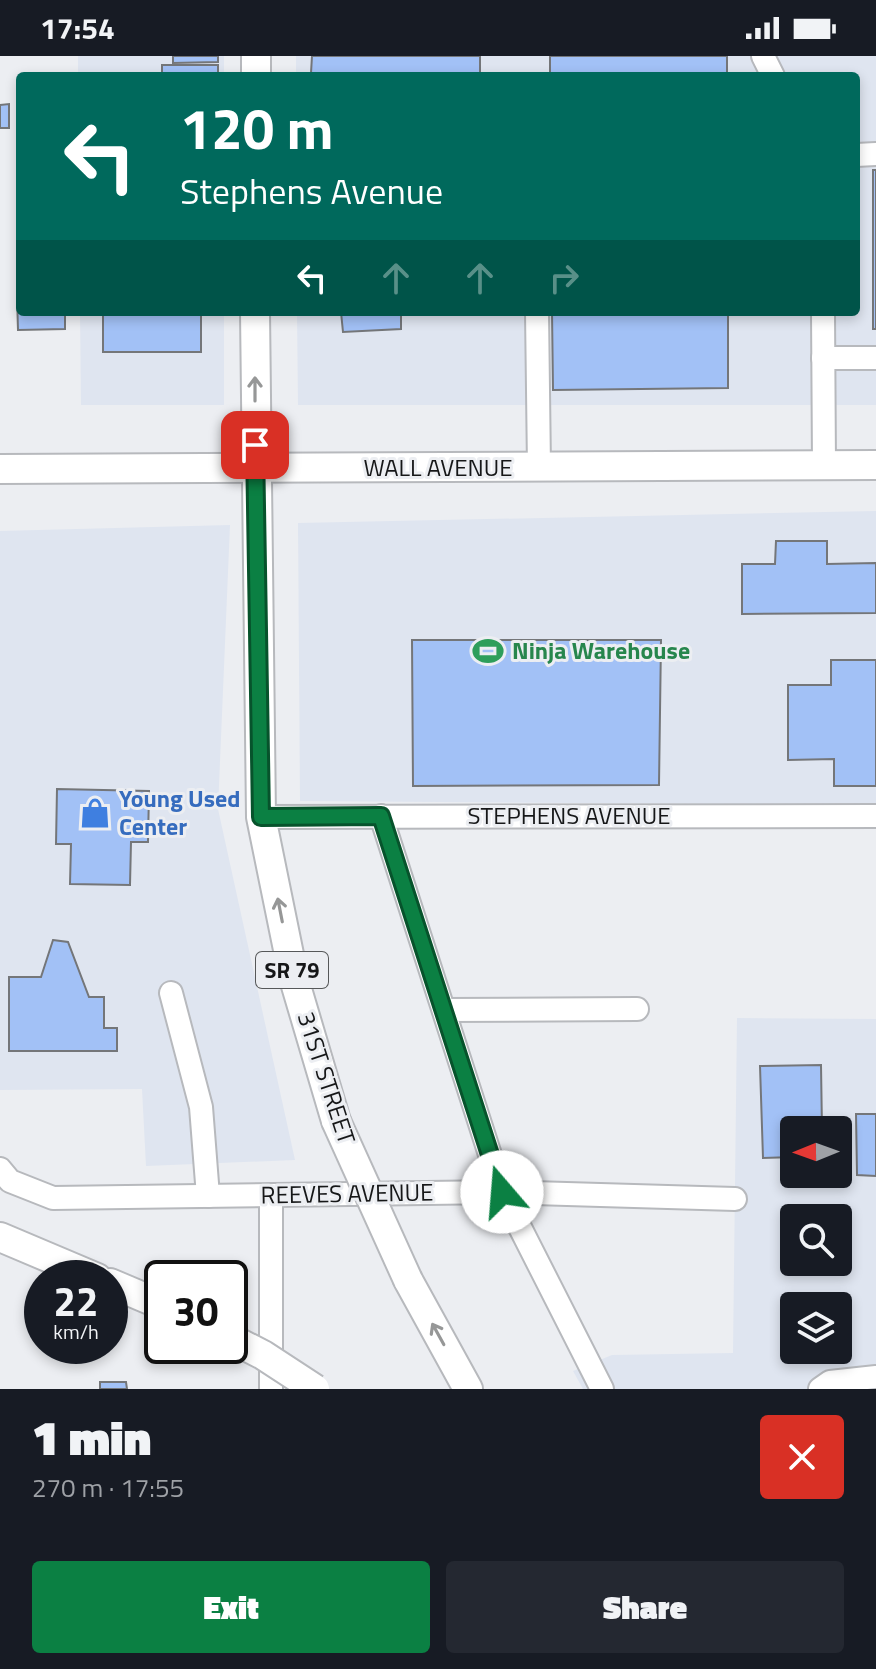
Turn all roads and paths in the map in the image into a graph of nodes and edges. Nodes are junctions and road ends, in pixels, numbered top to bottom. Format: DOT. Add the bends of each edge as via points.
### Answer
graph roads {
  1 [pos="255,316"];
  2 [pos="537,316"];
  3 [pos="823,316"];
  4 [pos="823,358"];
  5 [pos="876,358"];
  6 [pos="824,465"];
  7 [pos="876,465"];
  8 [pos="255,467"];
  9 [pos="539,468"];
  10 [pos="0,469"];
  11 [pos="381,816"];
  12 [pos="876,816"];
  13 [pos="261,817"];
  14 [pos="171,993"];
  15 [pos="637,1009"];
  16 [pos="444,1010"];
  17 [pos="5,1175"];
  18 [pos="502,1192"];
  19 [pos="271,1195"];
  20 [pos="208,1196"];
  21 [pos="735,1199"];
  22 [pos="0,1237"];
  23 [pos="54,1260"];
  24 [pos="248,1347"];
  25 [pos="876,1377"];
  26 [pos="271,1389"];
  27 [pos="315,1389"];
  28 [pos="468,1389"];
  29 [pos="602,1389"];
  30 [pos="820,1389"];
  8 -- 1 [label="main road, 31ST STREET / SR 79, one-way"];
  2 -- 9 [label="street"];
  3 -- 4 [label="street"];
  4 -- 5 [label="street"];
  4 -- 6 [label="street"];
  6 -- 7 [label="main road, WALL AVENUE"];
  6 -- 9 [label="main road, WALL AVENUE"];
  8 -- 9 [label="main road, WALL AVENUE"];
  8 -- 10 [label="main road, WALL AVENUE"];
  8 -- 13 [label="main road, 31ST STREET / SR 79"];
  11 -- 12 [label="street, STEPHENS AVENUE"];
  11 -- 13 [label="street, STEPHENS AVENUE"];
  11 -- 16 [label="street"];
  28 -- 13 [label="main road, 31ST STREET / SR 79, one-way, bridge" via="408,1280 336,1121 294,979"];
  14 -- 20 [label="street" via="201,1107"];
  15 -- 16 [label="street"];
  16 -- 18 [label="street"];
  17 -- 20 [label="street, REEVES AVENUE" via="53,1198"];
  18 -- 19 [label="street, REEVES AVENUE"];
  18 -- 21 [label="street, REEVES AVENUE"];
  18 -- 29 [label="street"];
  19 -- 20 [label="street, REEVES AVENUE"];
  19 -- 26 [label="street"];
  22 -- 23 [label="main road"];
  24 -- 27 [label="main road, bridge"];
  25 -- 30 [label="street" via="830,1382"];
}
